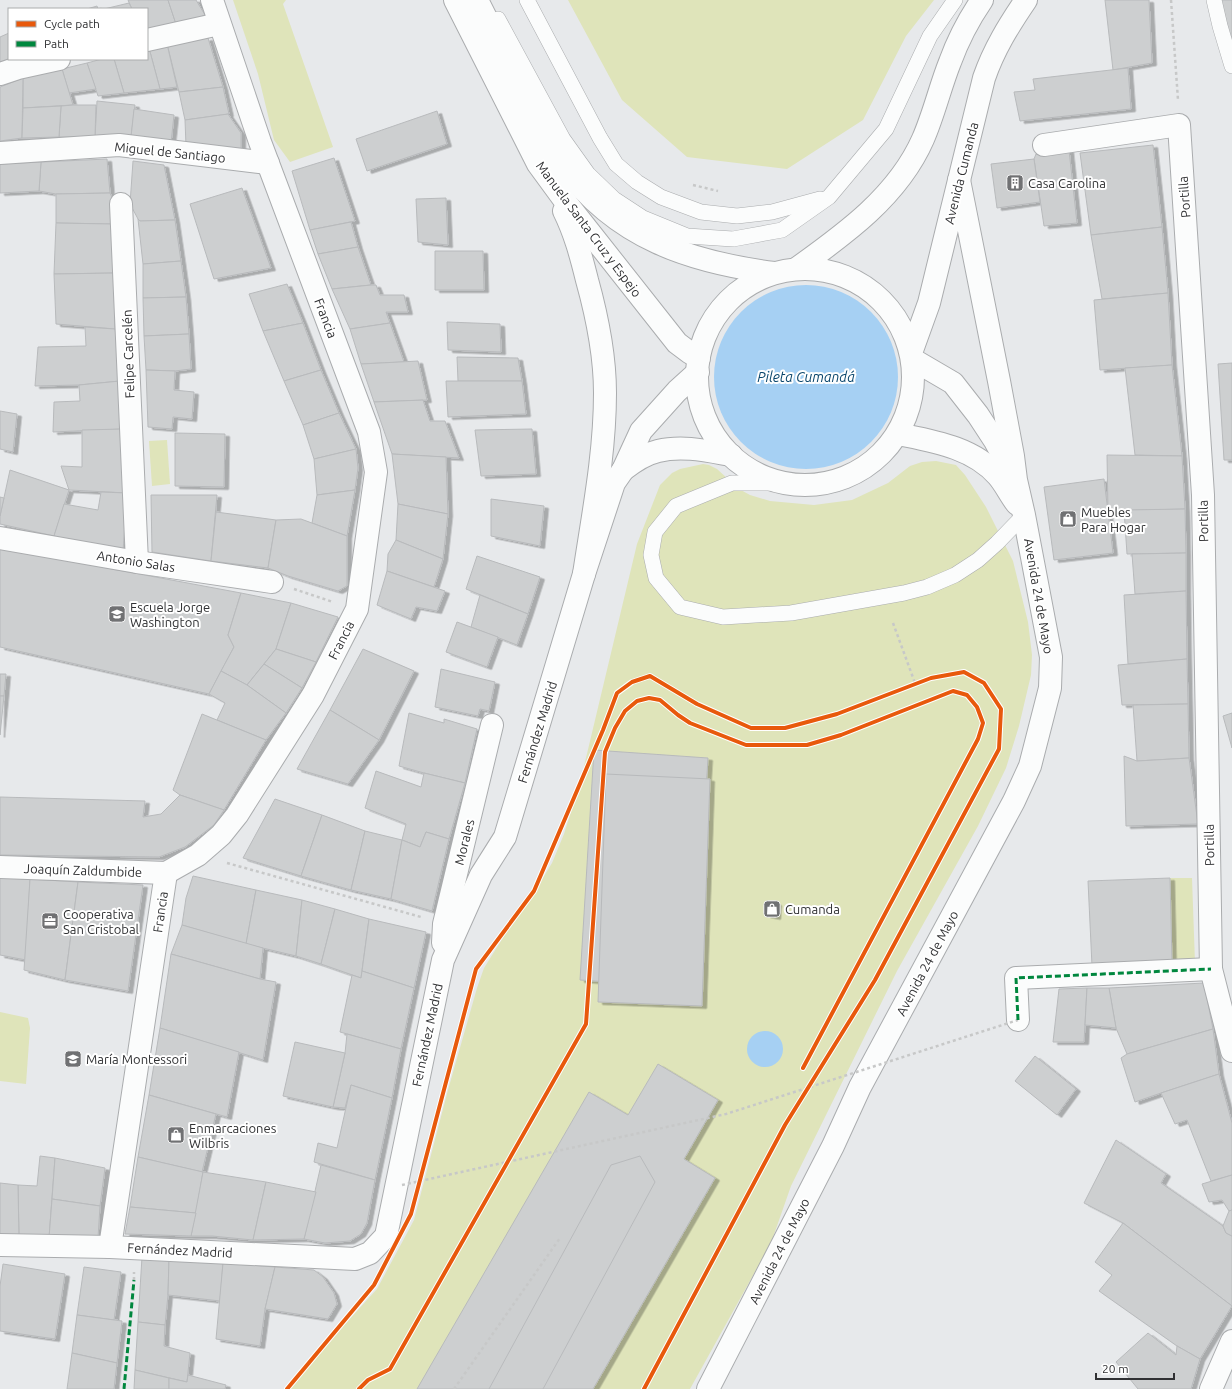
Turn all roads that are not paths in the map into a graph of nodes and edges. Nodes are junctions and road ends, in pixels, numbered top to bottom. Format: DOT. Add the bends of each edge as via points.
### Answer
graph roads {
  1 [pos="212,0"];
  2 [pos="455,0"];
  3 [pos="477,0"];
  4 [pos="488,0"];
  5 [pos="527,0"];
  6 [pos="955,0"];
  7 [pos="982,0"];
  8 [pos="1026,0"];
  9 [pos="1214,0"];
  10 [pos="219,24"];
  11 [pos="148,40"];
  12 [pos="54,60"];
  13 [pos="1232,66"];
  14 [pos="0,74"];
  15 [pos="1044,145"];
  16 [pos="0,153"];
  17 [pos="268,163"];
  18 [pos="538,164"];
  19 [pos="959,180"];
  20 [pos="829,197"];
  21 [pos="121,204"];
  22 [pos="785,271"];
  23 [pos="911,356"];
  24 [pos="698,365"];
  25 [pos="898,434"];
  26 [pos="731,455"];
  27 [pos="623,470"];
  28 [pos="1016,480"];
  29 [pos="786,483"];
  30 [pos="1024,515"];
  31 [pos="0,538"];
  32 [pos="137,562"];
  33 [pos="584,574"];
  34 [pos="272,582"];
  35 [pos="492,725"];
  36 [pos="0,867"];
  37 [pos="166,873"];
  38 [pos="443,960"];
  39 [pos="1211,968"];
  40 [pos="1018,1020"];
  41 [pos="1232,1051"];
  42 [pos="0,1245"];
  43 [pos="110,1246"];
  44 [pos="1232,1341"];
  45 [pos="708,1389"];
  46 [pos="1211,1389"];
  1 -- 10 [label="street, Francia"];
  2 -- 18 [label="street, Manuela Santa Cruz y Espejo"];
  3 -- 22 [label="street, Manuela Santa Cruz y Espejo" via="547,141 565,167 593,199 625,225 672,250 741,269"];
  4 -- 20 [label="lane" via="563,139 588,174 614,199 643,218 688,236 733,239 782,230"];
  5 -- 20 [label="lane" via="600,138 616,164 637,182 661,197 701,212 738,216 772,212"];
  6 -- 20 [label="lane" via="930,36 886,129"];
  7 -- 22 [label="street" via="950,60 923,138 902,174 881,199 843,236"];
  8 -- 19 [label="street, Avenida Cumanda" via="1005,31 988,65"];
  9 -- 13 [label="lane"];
  10 -- 11 [label="street"];
  10 -- 17 [label="street, Francia"];
  12 -- 14 [label="street"];
  15 -- 39 [label="street, Portilla" via="1179,125 1203,495"];
  16 -- 17 [label="street, Miguel de Santiago" via="119,145"];
  17 -- 37 [label="street, Francia" via="369,432 376,472 356,609 313,696 237,815 221,835 198,855"];
  18 -- 24 [label="street, Manuela Santa Cruz y Espejo" via="677,343 689,352"];
  18 -- 33 [label="street" via="564,212 582,259 595,310 603,360 604,433"];
  19 -- 23 [label="street, Avenida Cumanda" via="929,303"];
  19 -- 28 [label="street, Avenida 24 de Mayo"];
  21 -- 32 [label="street, Felipe Carcelén"];
  22 -- 23 [label="street, Manuela Santa Cruz y Espejo" via="807,269 828,272 850,279 868,290 892,313"];
  22 -- 24 [label="street" via="745,287 728,301 705,337"];
  23 -- 25 [label="street" via="911,401"];
  23 -- 28 [label="street, Avenida 24 de Mayo" via="953,383 978,414"];
  24 -- 26 [label="street" via="701,403 718,440"];
  24 -- 27 [label="street, Fernández Madrid" via="641,431"];
  25 -- 29 [label="street" via="879,457 854,474 826,483"];
  25 -- 30 [label="street, Avenida 24 de Mayo" via="951,446 981,461 998,476"];
  26 -- 27 [label="street, Fernández Madrid" via="693,449 657,451 636,460"];
  26 -- 29 [label="street" via="756,473"];
  27 -- 33 [label="street, Fernández Madrid" via="614,482"];
  28 -- 30 [label="street, Avenida 24 de Mayo"];
  29 -- 30 [label="lane" via="732,483 676,506 655,532 651,555 656,578 680,607 723,617 784,613 842,605 927,587 955,575 978,560"];
  30 -- 45 [label="street, Avenida 24 de Mayo" via="1051,657 1050,688 1030,766 860,1087 834,1146"];
  31 -- 32 [label="street, Antonio Salas"];
  32 -- 34 [label="street, Antonio Salas"];
  33 -- 38 [label="street, Fernández Madrid" via="505,837 481,875"];
  35 -- 38 [label="street, Morales" via="444,924"];
  36 -- 37 [label="street, Joaquín Zaldumbide"];
  37 -- 43 [label="street, Francia"];
  38 -- 43 [label="street, Fernández Madrid" via="386,1236 370,1253 356,1259"];
  39 -- 40 [label="street" via="1016,978"];
  39 -- 41 [label="street, Portilla"];
  42 -- 43 [label="street, Fernández Madrid"];
  44 -- 46 [label="street"];
}
